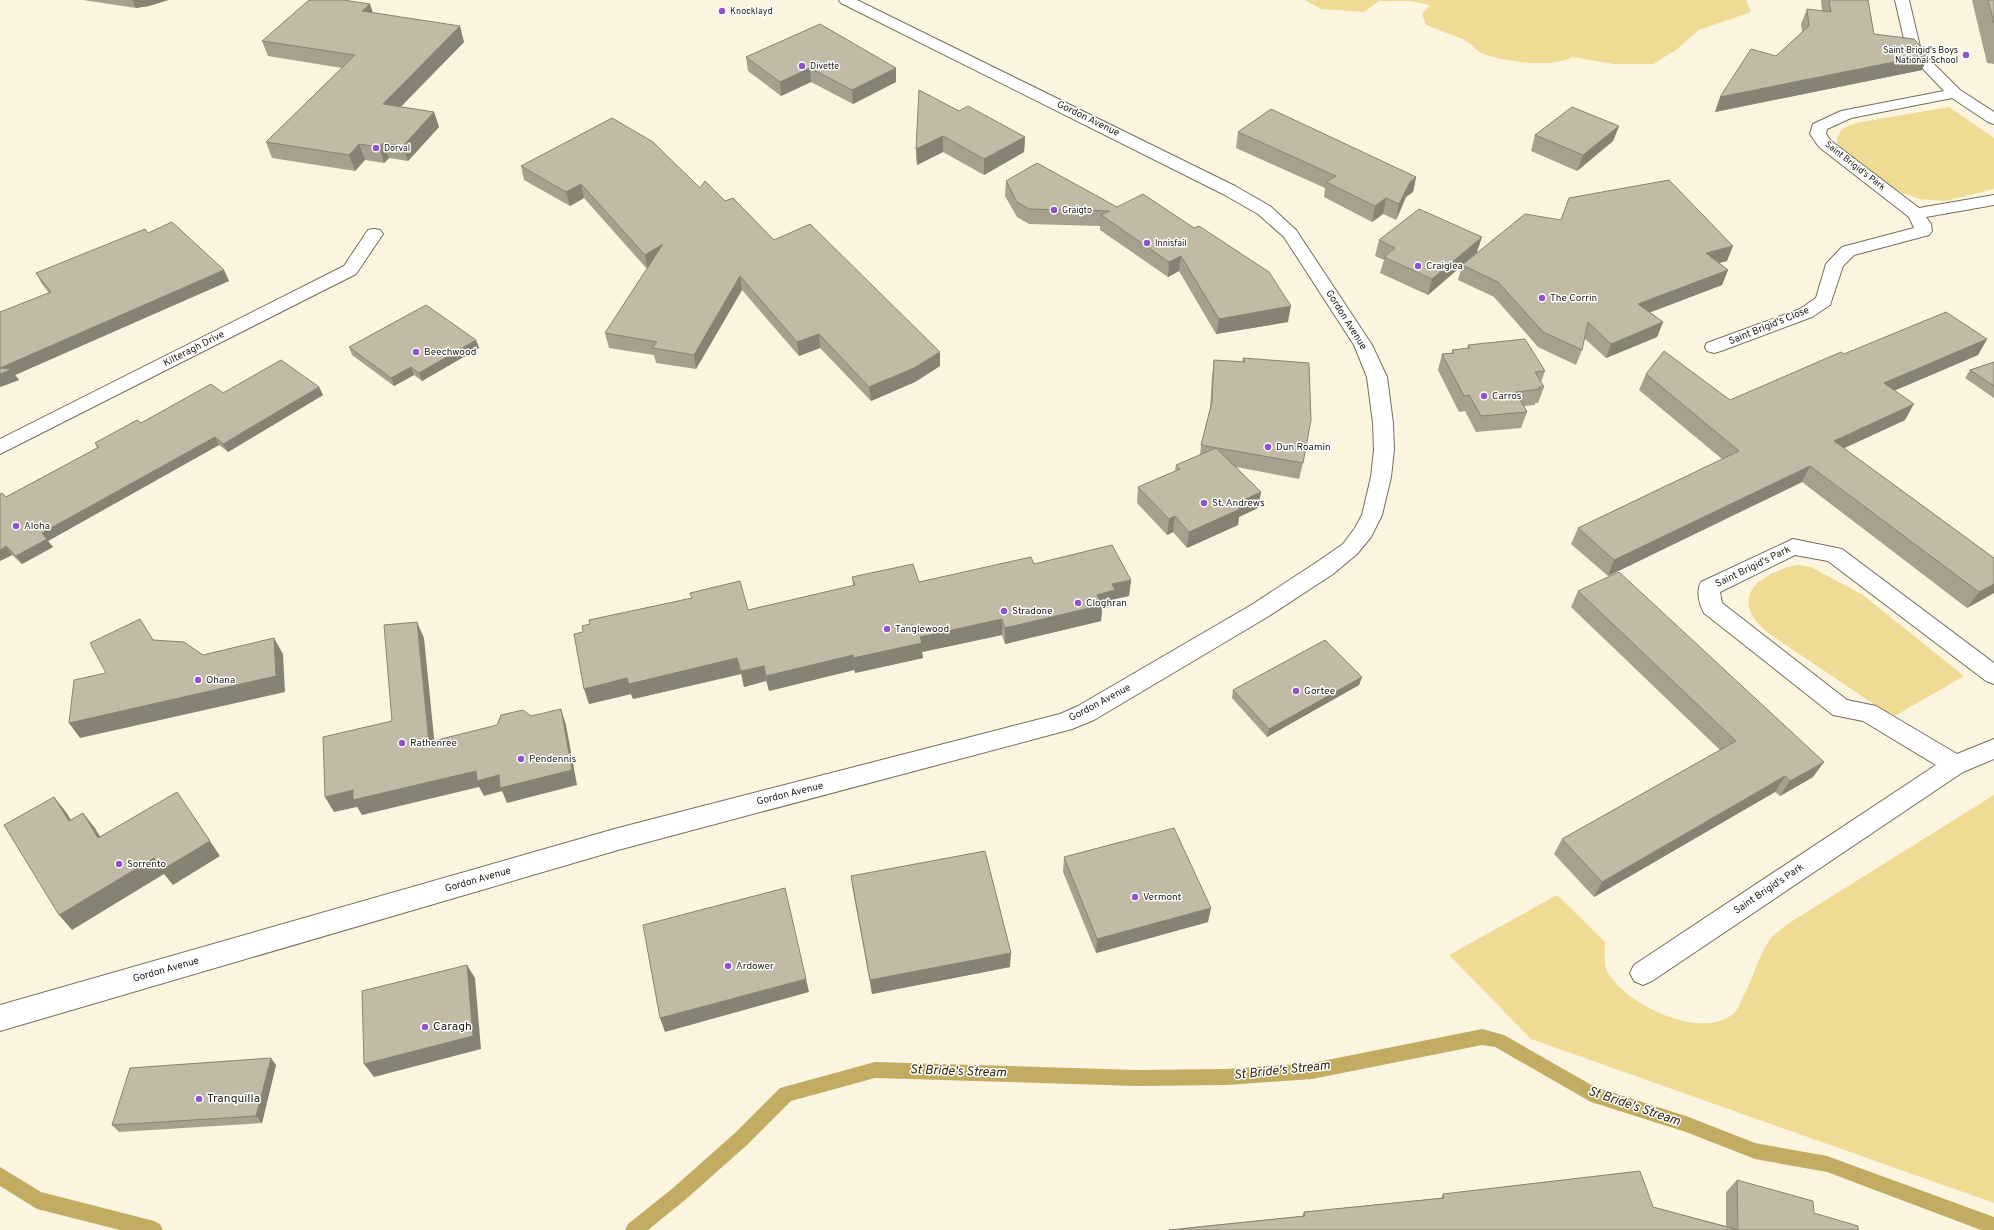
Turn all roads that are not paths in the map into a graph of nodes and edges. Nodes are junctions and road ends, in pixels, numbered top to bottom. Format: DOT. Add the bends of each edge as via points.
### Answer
graph roads {
  1 [pos="846,0"];
  2 [pos="1902,0"];
  3 [pos="1955,93"];
  4 [pos="1994,119"];
  5 [pos="1994,200"];
  6 [pos="1919,219"];
  7 [pos="374,234"];
  8 [pos="1714,347"];
  9 [pos="0,448"];
  10 [pos="1994,675"];
  11 [pos="1994,748"];
  12 [pos="1955,765"];
  13 [pos="1643,974"];
  14 [pos="0,1018"];
  1 -- 14 [label="street, Gordon Avenue" via="1229,190 1264,210 1290,234 1363,345 1377,377 1383,423 1384,450 1381,476 1372,515 1364,532 1350,549 1261,610 1105,702 1064,722 618,840"];
  2 -- 3 [label="street" via="1914,52"];
  3 -- 4 [label="street"];
  3 -- 6 [label="street, Saint Brigid's Park" via="1847,114 1819,127 1818,134 1825,144"];
  5 -- 6 [label="street"];
  6 -- 8 [label="street, Saint Brigid's Close" via="1923,228 1920,232 1848,251 1835,264 1824,301 1806,313"];
  7 -- 9 [label="street, Kilteragh Drive" via="350,270"];
  10 -- 12 [label="street, Saint Brigid's Park" via="1834,554 1793,547 1710,588 1712,607 1841,708 1868,713"];
  11 -- 12 [label="street, Saint Brigid's Park"];
  12 -- 13 [label="street, Saint Brigid's Park"];
}
